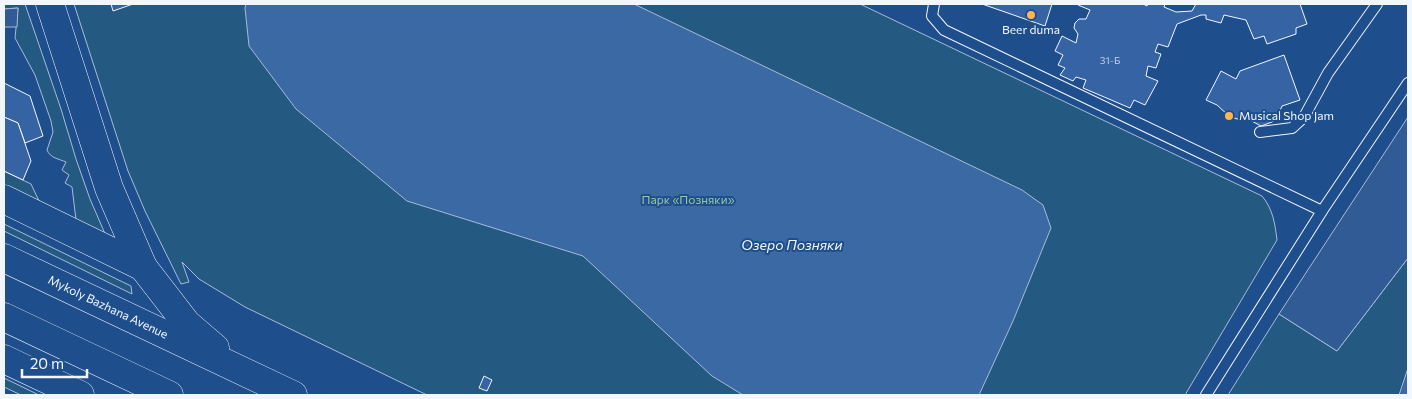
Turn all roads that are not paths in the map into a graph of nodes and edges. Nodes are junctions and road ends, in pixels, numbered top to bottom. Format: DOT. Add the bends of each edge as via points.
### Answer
graph roads {
  1 [pos="50,4"];
  2 [pos="934,4"];
  3 [pos="1377,4"];
  4 [pos="1408,83"];
  5 [pos="1260,132"];
  6 [pos="4,199"];
  7 [pos="1322,211"];
  8 [pos="4,258"];
  9 [pos="142,267"];
  10 [pos="4,317"];
  11 [pos="4,359"];
  12 [pos="242,371"];
  13 [pos="80,395"];
  14 [pos="169,395"];
  15 [pos="292,395"];
  16 [pos="1206,395"];
  1 -- 9 [label="main road" via="109,188"];
  2 -- 7 [label="lane" via="932,16 944,30"];
  3 -- 5 [label="lane" via="1328,73 1304,117 1292,128"];
  4 -- 7 [label="lane"];
  6 -- 9 [label="main road"];
  7 -- 16 [label="lane"];
  8 -- 12 [label="main road, Mykoly Bazhana Avenue"];
  9 -- 12 [label="main road" via="187,324"];
  10 -- 14 [label="main road"];
  11 -- 13 [label="main road"];
  12 -- 15 [label="main road, Mykoly Bazhana Avenue"];
}
